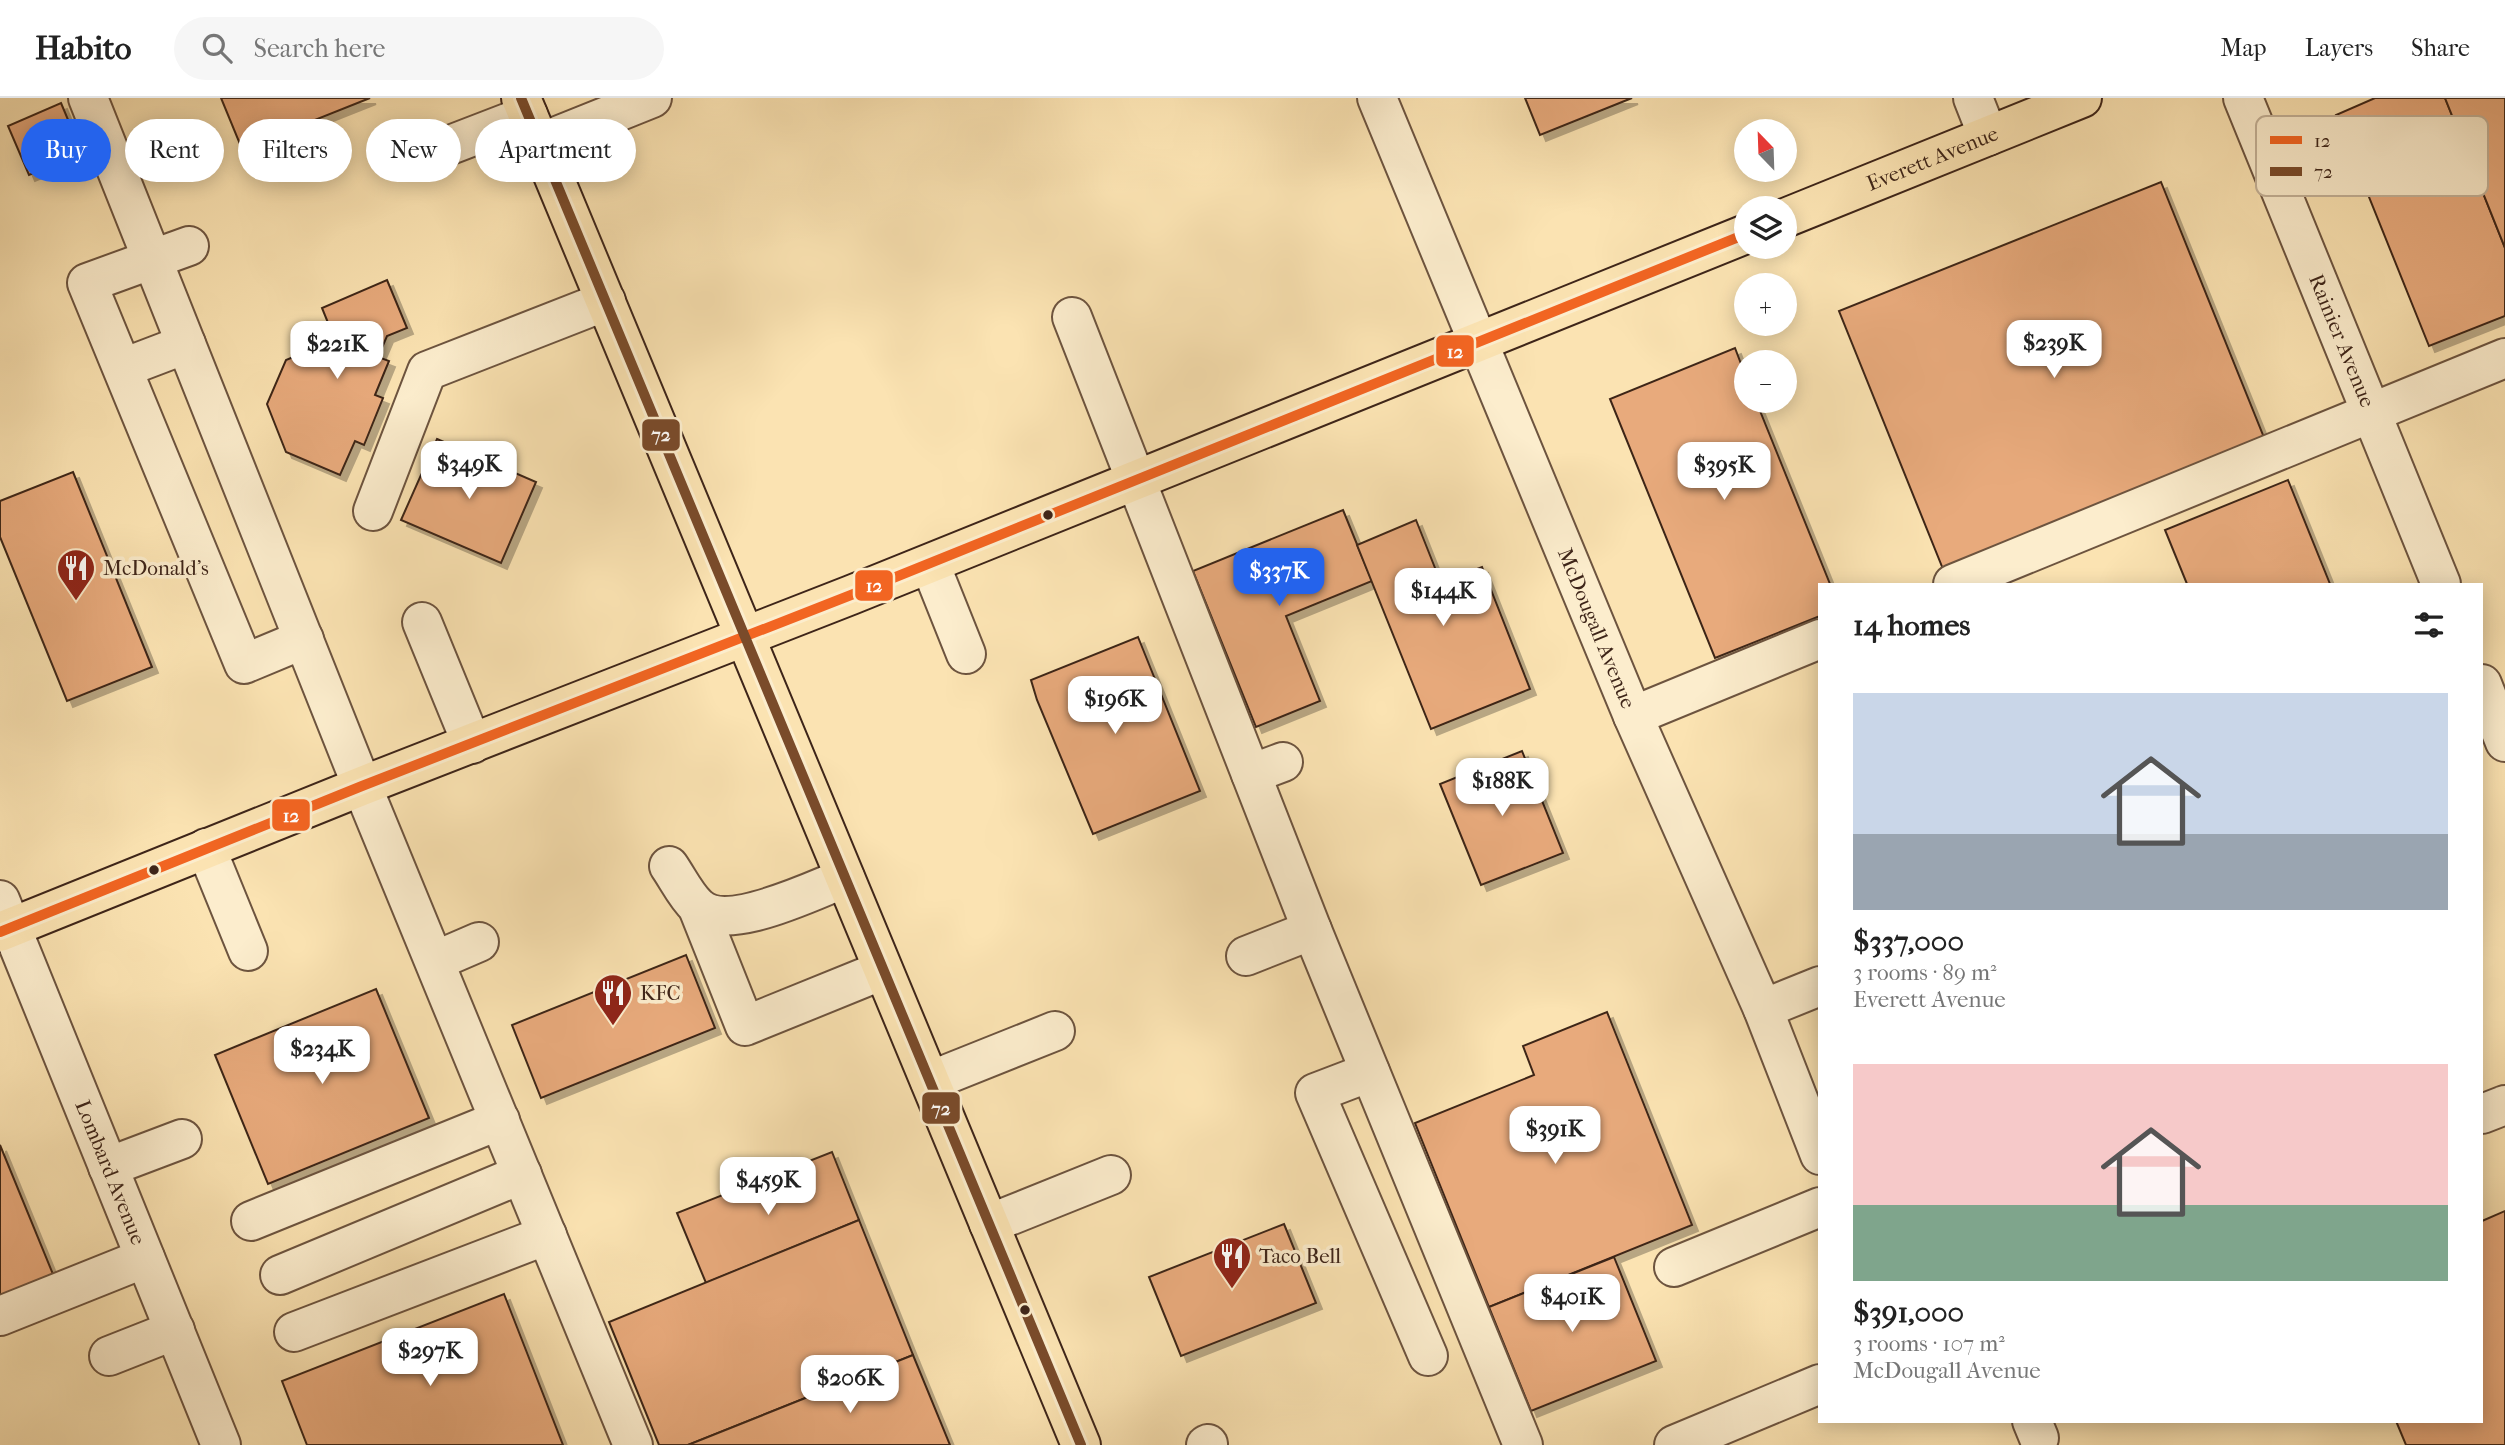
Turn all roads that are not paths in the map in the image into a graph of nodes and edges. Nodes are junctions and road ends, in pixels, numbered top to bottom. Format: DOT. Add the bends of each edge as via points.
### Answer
graph roads {
  1 [pos="88,98"];
  2 [pos="652,98"];
  3 [pos="1377,98"];
  4 [pos="1973,98"];
  5 [pos="2082,98"];
  6 [pos="2243,98"];
  7 [pos="530,119"];
  8 [pos="2256,130"];
  9 [pos="1988,136"];
  10 [pos="556,182"];
  11 [pos="2283,196"];
  12 [pos="1797,213"];
  13 [pos="1734,239"];
  14 [pos="189,246"];
  15 [pos="152,258"];
  16 [pos="606,301"];
  17 [pos="1072,317"];
  18 [pos="1478,342"];
  19 [pos="186,344"];
  20 [pos="2505,358"];
  21 [pos="123,369"];
  22 [pos="2370,413"];
  23 [pos="1137,480"];
  24 [pos="373,511"];
  25 [pos="930,564"];
  26 [pos="1954,583"];
  27 [pos="2441,583"];
  28 [pos="422,622"];
  29 [pos="746,638"];
  30 [pos="304,639"];
  31 [pos="1818,640"];
  32 [pos="966,654"];
  33 [pos="1633,716"];
  34 [pos="472,744"];
  35 [pos="362,786"];
  36 [pos="206,849"];
  37 [pos="669,866"];
  38 [pos="845,878"];
  39 [pos="698,908"];
  40 [pos="4,920"];
  41 [pos="1312,930"];
  42 [pos="480,942"];
  43 [pos="248,951"];
  44 [pos="1246,956"];
  45 [pos="435,961"];
  46 [pos="884,970"];
  47 [pos="1818,987"];
  48 [pos="1763,1009"];
  49 [pos="1055,1031"];
  50 [pos="1370,1072"];
  51 [pos="930,1081"];
  52 [pos="2505,1105"];
  53 [pos="2483,1114"];
  54 [pos="500,1120"];
  55 [pos="182,1139"];
  56 [pos="1818,1150"];
  57 [pos="108,1167"];
  58 [pos="522,1174"];
  59 [pos="1111,1175"];
  60 [pos="1818,1208"];
  61 [pos="251,1221"];
  62 [pos="989,1224"];
  63 [pos="547,1236"];
  64 [pos="145,1258"];
  65 [pos="1674,1267"];
  66 [pos="280,1275"];
  67 [pos="0,1316"];
  68 [pos="174,1330"];
  69 [pos="294,1332"];
  70 [pos="109,1356"];
  71 [pos="1428,1356"];
  72 [pos="1818,1385"];
  73 [pos="221,1445"];
  74 [pos="633,1445"];
  75 [pos="1081,1445"];
  76 [pos="1523,1445"];
  77 [pos="1674,1445"];
  1 -- 15 [label="street" via="117,130"];
  2 -- 7 [label="street"];
  3 -- 18 [label="street, McDougall Avenue"];
  4 -- 9 [label="street"];
  5 -- 9 [label="main road, Everett Avenue"];
  6 -- 8 [label="street, Rainier Avenue"];
  9 -- 12 [label="main road, Everett Avenue"];
  10 -- 16 [label="main road"];
  11 -- 22 [label="street, Rainier Avenue"];
  13 -- 18 [label="main road"];
  14 -- 15 [label="street"];
  15 -- 19 [label="street"];
  15 -- 21 [label="street" via="87,283"];
  16 -- 24 [label="street" via="427,371"];
  16 -- 29 [label="main road"];
  17 -- 23 [label="street"];
  18 -- 23 [label="main road"];
  18 -- 33 [label="street, McDougall Avenue"];
  19 -- 21 [label="street"];
  19 -- 30 [label="street"];
  20 -- 22 [label="street"];
  21 -- 30 [label="street" via="244,664"];
  22 -- 26 [label="street"];
  22 -- 27 [label="street, Rainier Avenue"];
  23 -- 25 [label="main road"];
  23 -- 41 [label="street" via="1267,768"];
  25 -- 29 [label="main road"];
  25 -- 32 [label="street"];
  28 -- 34 [label="street"];
  29 -- 34 [label="main road"];
  29 -- 38 [label="main road"];
  30 -- 35 [label="street"];
  31 -- 33 [label="street"];
  33 -- 48 [label="street, McDougall Avenue"];
  34 -- 35 [label="main road"];
  35 -- 36 [label="main road"];
  35 -- 45 [label="street"];
  36 -- 40 [label="main road"];
  36 -- 43 [label="street"];
  37 -- 39 [label="street"];
  38 -- 39 [label="street" via="755,912 718,916"];
  38 -- 46 [label="main road"];
  39 -- 46 [label="street" via="745,1026"];
  40 -- 57 [label="street, Lombard Avenue"];
  41 -- 44 [label="street"];
  41 -- 50 [label="street"];
  42 -- 45 [label="street"];
  45 -- 54 [label="street"];
  46 -- 51 [label="main road"];
  47 -- 48 [label="street"];
  48 -- 56 [label="street, McDougall Avenue"];
  49 -- 51 [label="street"];
  50 -- 71 [label="street" via="1315,1093"];
  50 -- 76 [label="street"];
  51 -- 62 [label="main road"];
  52 -- 53 [label="street"];
  54 -- 58 [label="street"];
  54 -- 61 [label="street"];
  55 -- 57 [label="street"];
  57 -- 64 [label="street, Lombard Avenue"];
  58 -- 63 [label="street"];
  58 -- 66 [label="street"];
  59 -- 62 [label="street"];
  60 -- 65 [label="street"];
  62 -- 75 [label="main road"];
  63 -- 69 [label="street"];
  63 -- 74 [label="street"];
  64 -- 67 [label="street"];
  64 -- 68 [label="street, Lombard Avenue"];
  68 -- 70 [label="street"];
  68 -- 73 [label="street, Lombard Avenue"];
  72 -- 77 [label="street"];
}
